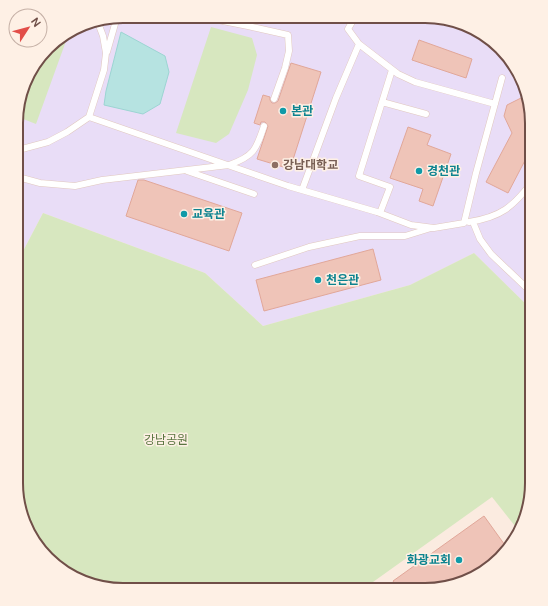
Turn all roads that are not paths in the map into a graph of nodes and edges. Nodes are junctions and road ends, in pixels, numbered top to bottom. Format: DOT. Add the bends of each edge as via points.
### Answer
graph roads {
  1 [pos="233,23"];
  2 [pos="246,23"];
  3 [pos="352,23"];
  4 [pos="114,24"];
  5 [pos="99,26"];
  6 [pos="248,26"];
  7 [pos="359,44"];
  8 [pos="106,53"];
  9 [pos="392,70"];
  10 [pos="502,78"];
  11 [pos="274,99"];
  12 [pos="382,102"];
  13 [pos="495,104"];
  14 [pos="426,114"];
  15 [pos="89,117"];
  16 [pos="264,126"];
  17 [pos="23,150"];
  18 [pos="229,165"];
  19 [pos="186,171"];
  20 [pos="23,178"];
  21 [pos="302,190"];
  22 [pos="525,191"];
  23 [pos="254,194"];
  24 [pos="380,213"];
  25 [pos="473,222"];
  26 [pos="464,223"];
  27 [pos="434,228"];
  28 [pos="256,265"];
  29 [pos="525,286"];
  1 -- 6 [label="lane"];
  2 -- 6 [label="lane"];
  3 -- 7 [label="lane" via="348,29"];
  4 -- 8 [label="lane"];
  5 -- 8 [label="lane"];
  6 -- 11 [label="lane" via="288,35 289,51"];
  7 -- 9 [label="lane"];
  7 -- 21 [label="lane"];
  8 -- 15 [label="lane" via="104,70"];
  9 -- 12 [label="lane"];
  9 -- 13 [label="lane" via="415,82"];
  10 -- 13 [label="lane"];
  12 -- 14 [label="lane"];
  12 -- 24 [label="lane" via="359,176 390,187"];
  13 -- 26 [label="lane"];
  15 -- 17 [label="lane" via="48,142"];
  15 -- 18 [label="lane"];
  16 -- 18 [label="lane" via="254,151 244,160"];
  18 -- 19 [label="lane"];
  18 -- 21 [label="lane"];
  19 -- 20 [label="lane" via="102,180 74,186 40,183"];
  19 -- 23 [label="lane"];
  21 -- 24 [label="lane"];
  22 -- 25 [label="lane" via="503,212"];
  24 -- 27 [label="lane" via="411,225"];
  25 -- 26 [label="lane"];
  25 -- 29 [label="lane" via="480,239 491,254"];
  26 -- 27 [label="lane"];
  27 -- 28 [label="lane" via="405,236 360,236 309,247"];
}
